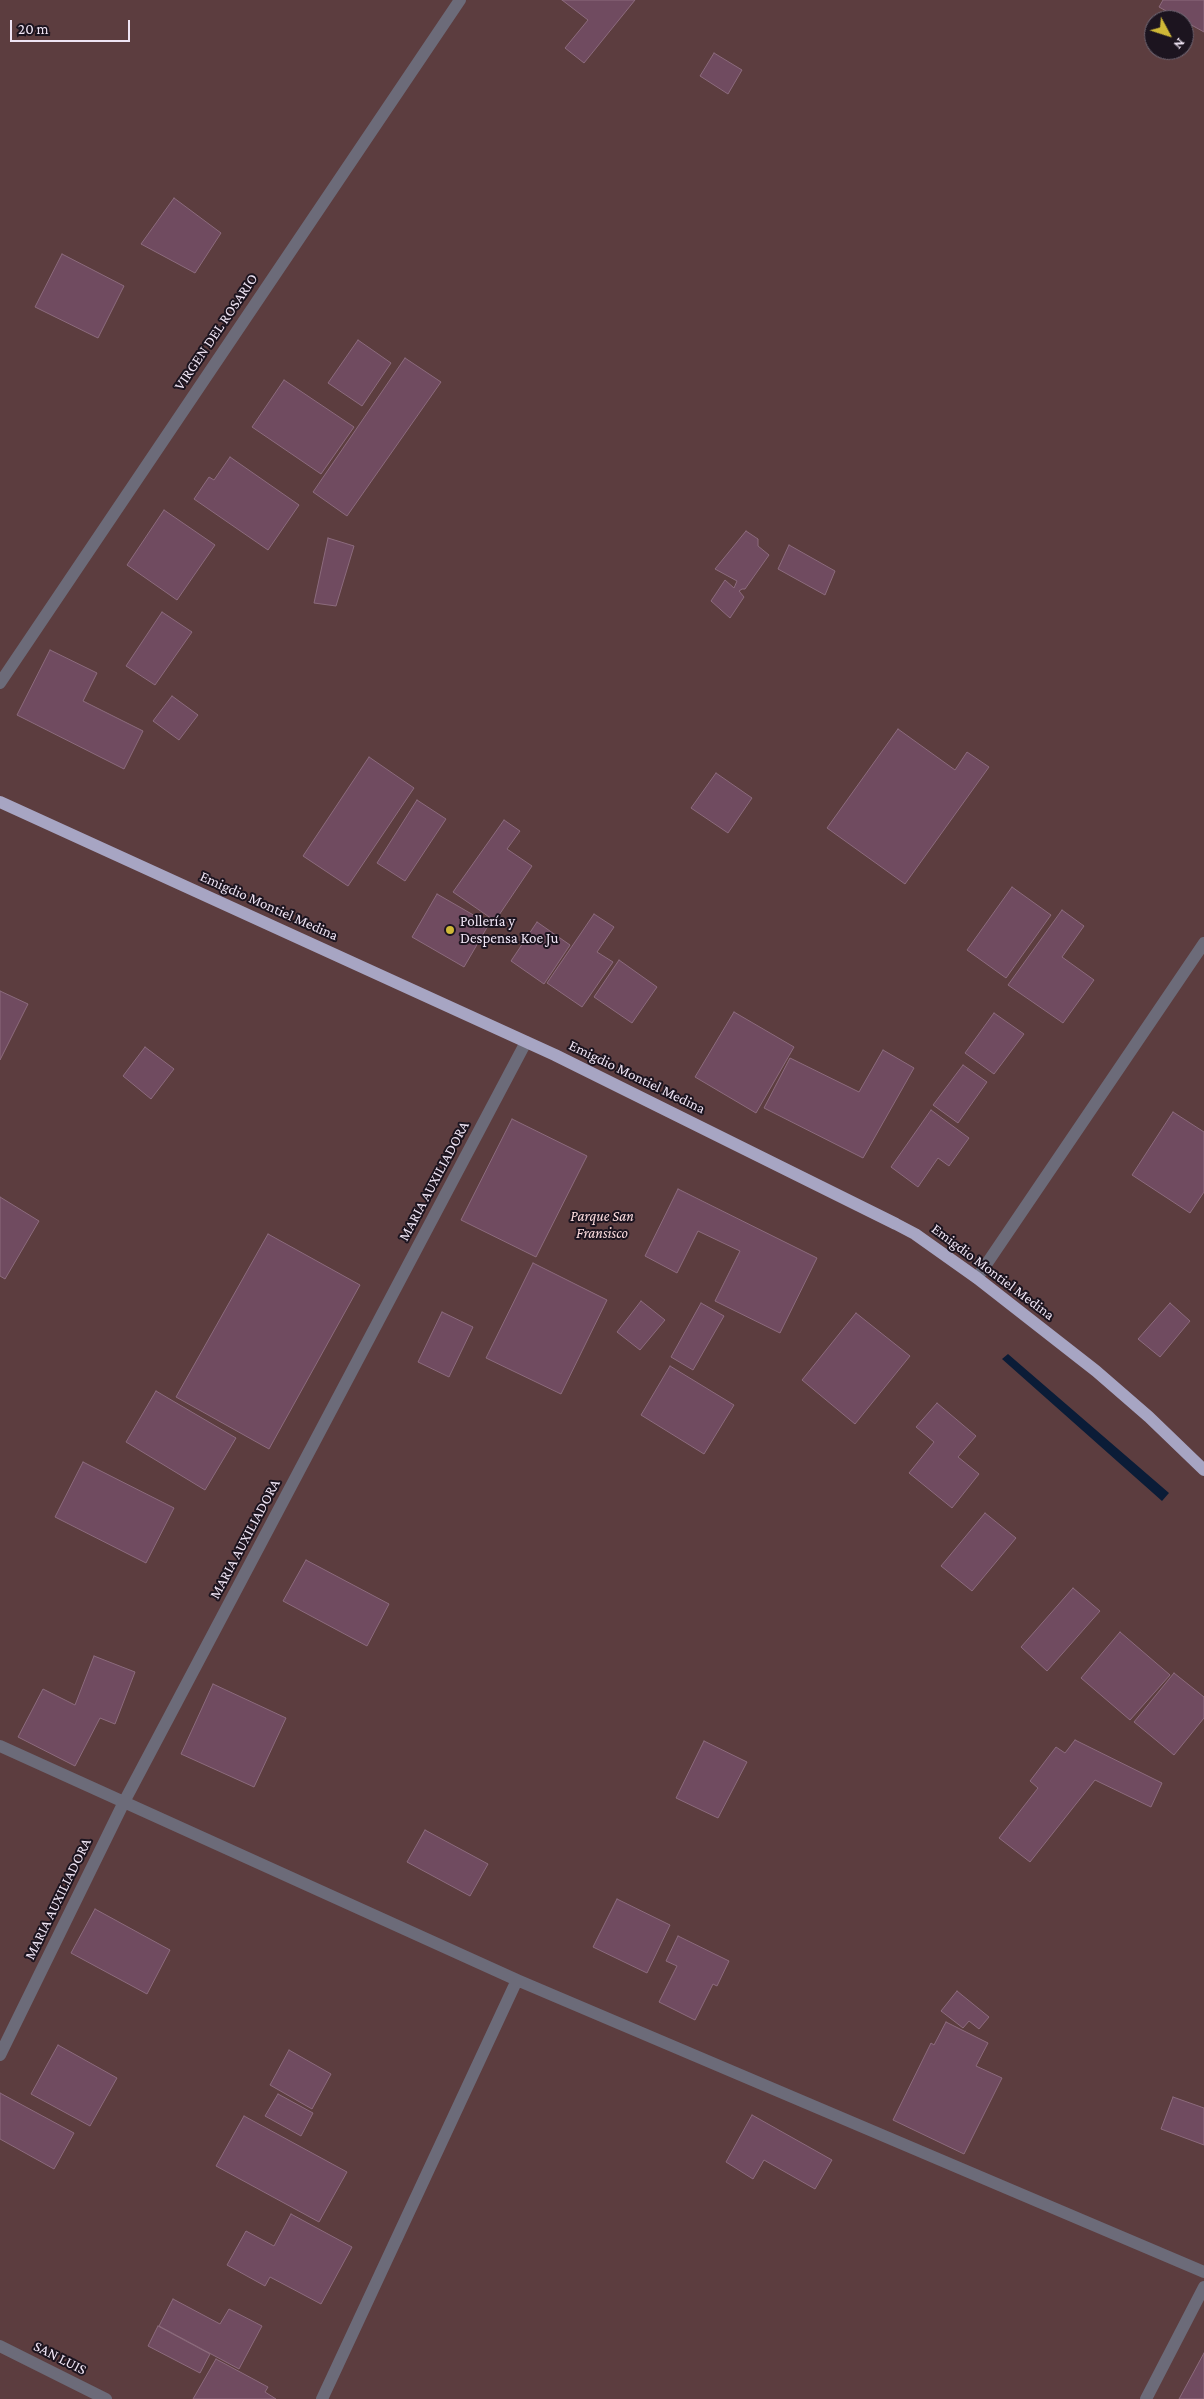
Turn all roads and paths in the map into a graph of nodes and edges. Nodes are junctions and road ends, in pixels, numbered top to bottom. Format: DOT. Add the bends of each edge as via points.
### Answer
graph roads {
  1 [pos="460,0"];
  2 [pos="0,683"];
  3 [pos="0,802"];
  4 [pos="1204,943"];
  5 [pos="526,1042"];
  6 [pos="977,1278"];
  7 [pos="1204,1470"];
  8 [pos="0,1746"];
  9 [pos="124,1802"];
  10 [pos="517,1980"];
  11 [pos="0,2054"];
  12 [pos="1204,2272"];
  13 [pos="1204,2287"];
  14 [pos="0,2346"];
  15 [pos="106,2399"];
  16 [pos="322,2399"];
  17 [pos="1146,2399"];
  1 -- 2 [label="street, VIRGEN DEL ROSARIO"];
  3 -- 5 [label="main road, Emigdio Montiel Medina"];
  4 -- 6 [label="street"];
  5 -- 6 [label="main road, Emigdio Montiel Medina" via="855,1202 915,1234"];
  5 -- 9 [label="street, MARIA AUXILIADORA"];
  6 -- 7 [label="main road, Emigdio Montiel Medina" via="1096,1371 1150,1417"];
  8 -- 9 [label="street"];
  9 -- 10 [label="street"];
  9 -- 11 [label="street, MARIA AUXILIADORA"];
  10 -- 12 [label="street"];
  10 -- 16 [label="street"];
  13 -- 17 [label="street"];
  14 -- 15 [label="street, SAN LUIS"];
}
